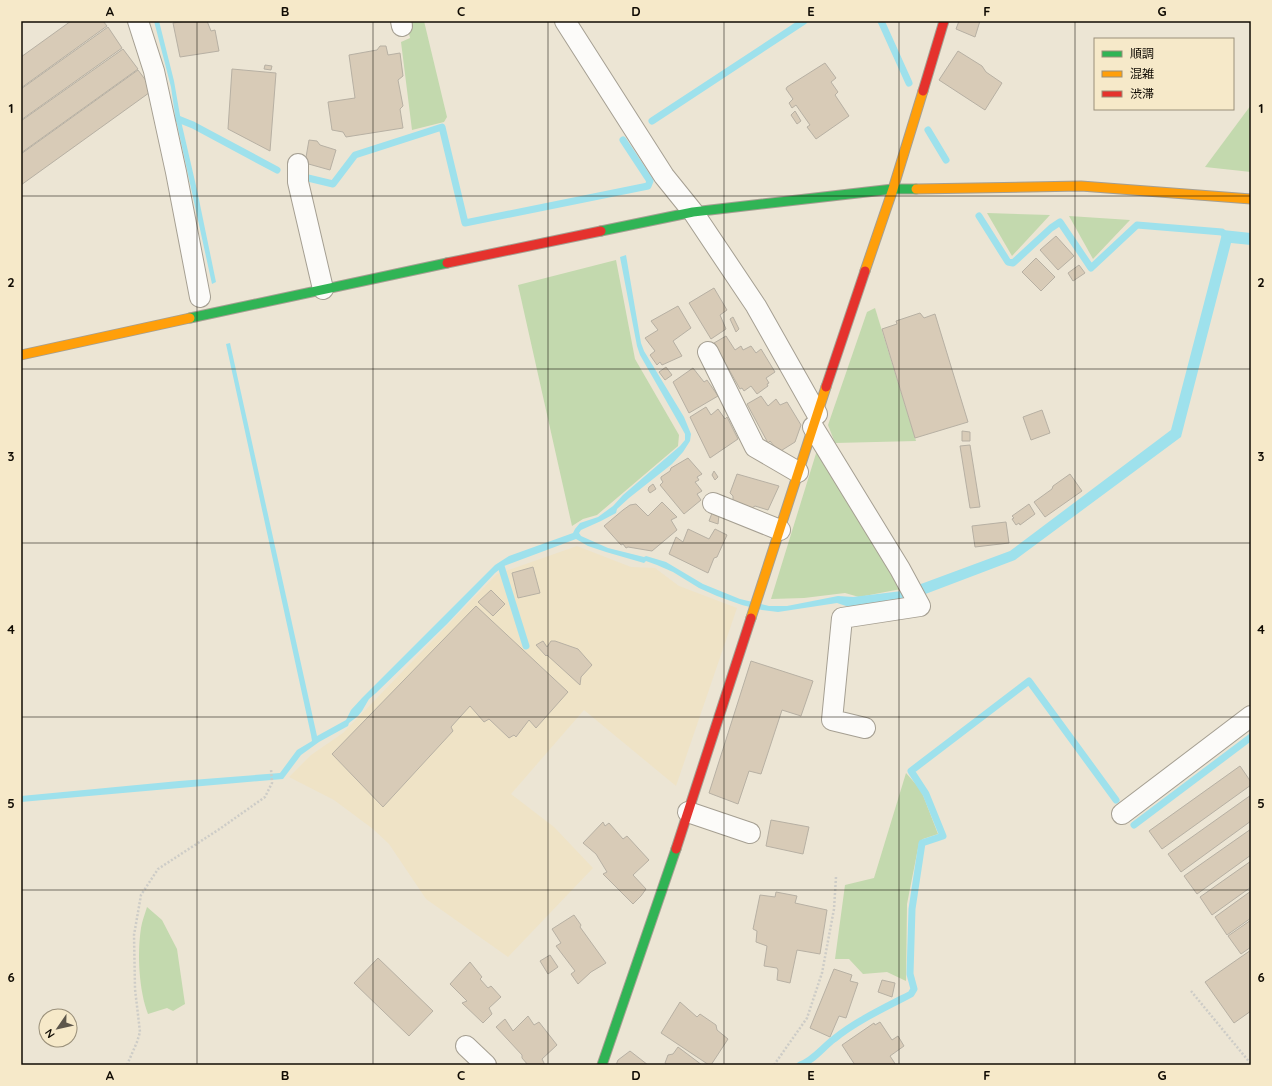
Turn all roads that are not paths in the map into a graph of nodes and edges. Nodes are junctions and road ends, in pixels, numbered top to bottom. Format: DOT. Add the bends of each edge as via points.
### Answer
graph roads {
  1 [pos="138,21"];
  2 [pos="565,21"];
  3 [pos="944,21"];
  4 [pos="298,164"];
  5 [pos="894,189"];
  6 [pos="1251,199"];
  7 [pos="693,212"];
  8 [pos="323,289"];
  9 [pos="200,297"];
  10 [pos="708,352"];
  11 [pos="21,355"];
  12 [pos="815,421"];
  13 [pos="798,472"];
  14 [pos="713,503"];
  15 [pos="780,530"];
  16 [pos="1251,716"];
  17 [pos="865,728"];
  18 [pos="688,812"];
  19 [pos="1122,814"];
  20 [pos="750,832"];
  21 [pos="466,1046"];
  22 [pos="486,1065"];
  23 [pos="602,1065"];
  1 -- 9 [label="street" via="154,71"];
  2 -- 7 [label="street" via="664,176"];
  3 -- 5 [label="street"];
  4 -- 8 [label="street" via="298,182"];
  5 -- 6 [label="street" via="1081,186"];
  5 -- 7 [label="street"];
  5 -- 12 [label="street"];
  7 -- 8 [label="street"];
  7 -- 12 [label="street" via="756,306"];
  8 -- 11 [label="street"];
  10 -- 13 [label="street" via="755,447"];
  12 -- 13 [label="street"];
  12 -- 17 [label="street" via="920,606 842,618 832,720"];
  13 -- 15 [label="street"];
  14 -- 15 [label="street"];
  15 -- 18 [label="street"];
  16 -- 19 [label="street"];
  18 -- 20 [label="street"];
  18 -- 23 [label="street"];
  21 -- 22 [label="street"];
}
